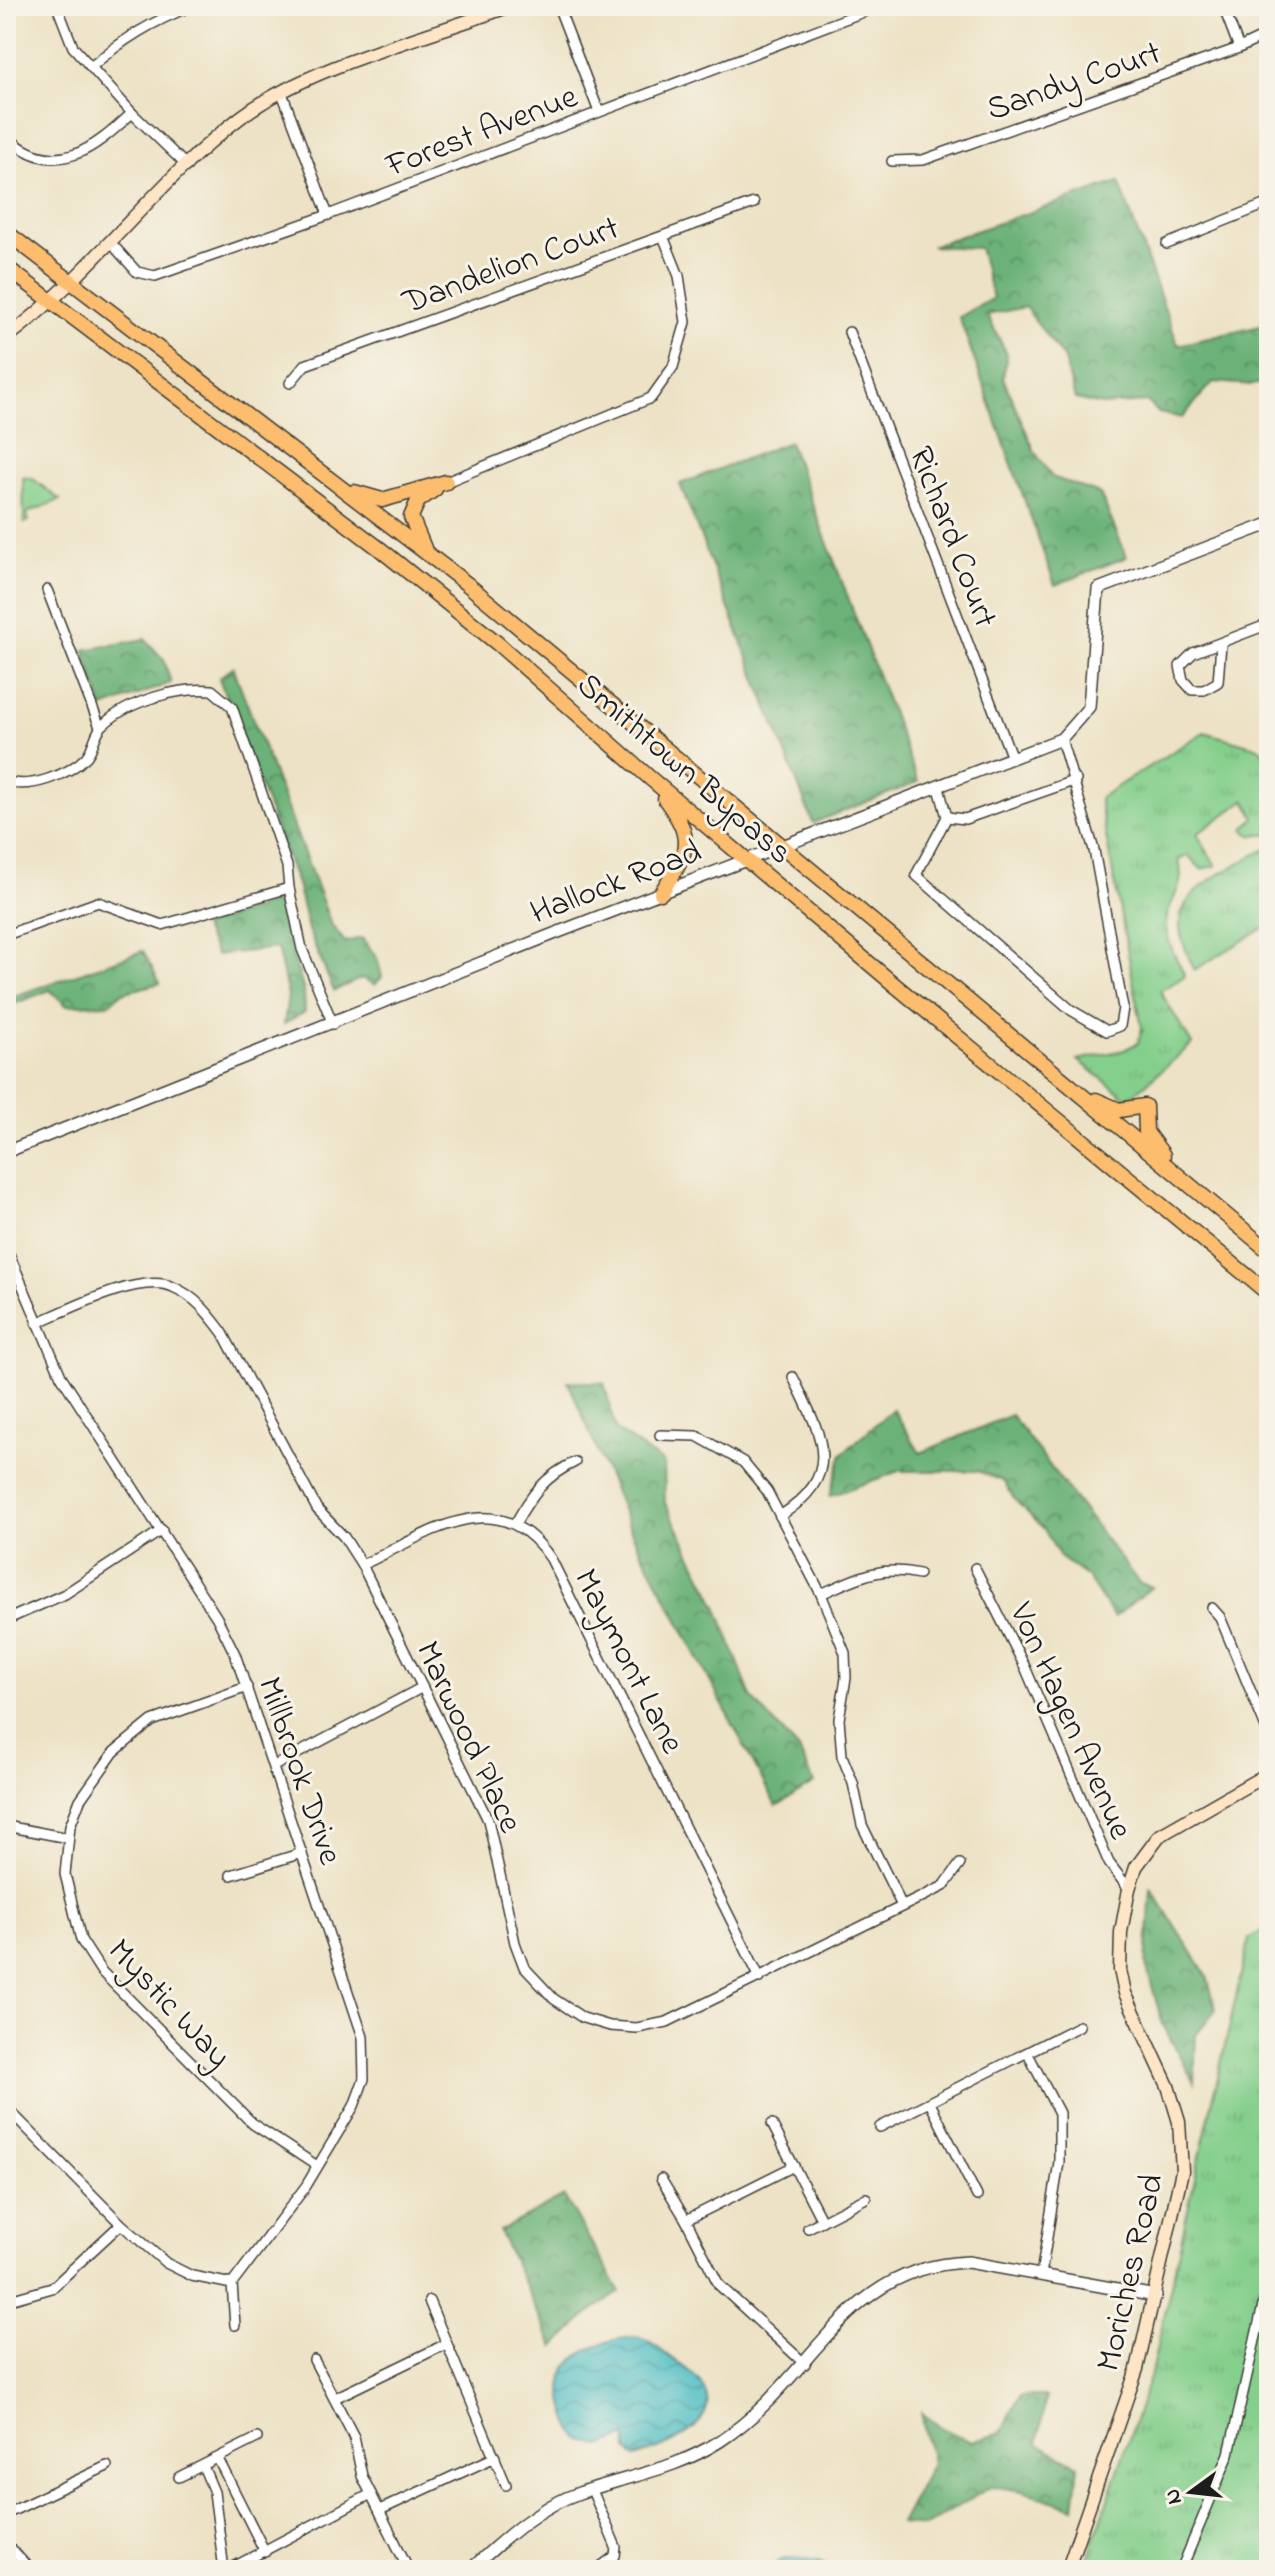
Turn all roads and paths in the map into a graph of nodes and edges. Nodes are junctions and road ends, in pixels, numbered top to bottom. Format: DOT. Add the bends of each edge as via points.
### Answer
graph roads {
  1 [pos="57,6"];
  2 [pos="192,6"];
  3 [pos="471,6"];
  4 [pos="510,6"];
  5 [pos="558,6"];
  6 [pos="1223,6"];
  7 [pos="874,7"];
  8 [pos="175,9"];
  9 [pos="476,19"];
  10 [pos="1269,34"];
  11 [pos="1239,48"];
  12 [pos="91,67"];
  13 [pos="282,93"];
  14 [pos="599,112"];
  15 [pos="132,113"];
  16 [pos="6,136"];
  17 [pos="892,161"];
  18 [pos="187,166"];
  19 [pos="754,203"];
  20 [pos="1269,203"];
  21 [pos="328,215"];
  22 [pos="6,232"];
  23 [pos="663,236"];
  24 [pos="111,243"];
  25 [pos="1167,244"];
  26 [pos="6,267"];
  27 [pos="71,282"];
  28 [pos="51,302"];
  29 [pos="849,332"];
  30 [pos="6,338"];
  31 [pos="290,383"];
  32 [pos="446,482"];
  33 [pos="341,488"];
  34 [pos="1269,524"];
  35 [pos="426,552"];
  36 [pos="47,590"];
  37 [pos="1269,624"];
  38 [pos="1221,644"];
  39 [pos="100,727"];
  40 [pos="1061,739"];
  41 [pos="1012,758"];
  42 [pos="651,779"];
  43 [pos="1076,780"];
  44 [pos="6,781"];
  45 [pos="939,788"];
  46 [pos="947,817"];
  47 [pos="782,847"];
  48 [pos="746,860"];
  49 [pos="289,888"];
  50 [pos="661,893"];
  51 [pos="6,935"];
  52 [pos="333,1024"];
  53 [pos="1067,1083"];
  54 [pos="6,1152"];
  55 [pos="1180,1177"];
  56 [pos="6,1247"];
  57 [pos="1269,1251"];
  58 [pos="1269,1294"];
  59 [pos="37,1323"];
  60 [pos="793,1377"];
  61 [pos="660,1435"];
  62 [pos="575,1462"];
  63 [pos="780,1516"];
  64 [pos="515,1524"];
  65 [pos="162,1530"];
  66 [pos="362,1565"];
  67 [pos="975,1568"];
  68 [pos="919,1574"];
  69 [pos="821,1594"];
  70 [pos="1212,1608"];
  71 [pos="6,1620"];
  72 [pos="247,1687"];
  73 [pos="421,1688"];
  74 [pos="1269,1735"];
  75 [pos="274,1766"];
  76 [pos="1269,1773"];
  77 [pos="6,1826"];
  78 [pos="68,1838"];
  79 [pos="302,1853"];
  80 [pos="960,1864"];
  81 [pos="231,1875"];
  82 [pos="1129,1889"];
  83 [pos="902,1906"];
  84 [pos="760,1978"];
  85 [pos="1079,2026"];
  86 [pos="1028,2054"];
  87 [pos="930,2103"];
  88 [pos="6,2107"];
  89 [pos="772,2124"];
  90 [pos="880,2127"];
  91 [pos="317,2166"];
  92 [pos="794,2166"];
  93 [pos="661,2179"];
  94 [pos="977,2196"];
  95 [pos="866,2198"];
  96 [pos="686,2220"];
  97 [pos="822,2221"];
  98 [pos="121,2224"];
  99 [pos="808,2228"];
  100 [pos="1041,2275"];
  101 [pos="1269,2279"];
  102 [pos="232,2284"];
  103 [pos="1156,2296"];
  104 [pos="6,2301"];
  105 [pos="429,2301"];
  106 [pos="235,2325"];
  107 [pos="446,2344"];
  108 [pos="314,2360"];
  109 [pos="805,2364"];
  110 [pos="335,2398"];
  111 [pos="257,2438"];
  112 [pos="495,2457"];
  113 [pos="218,2459"];
  114 [pos="107,2466"];
  115 [pos="203,2466"];
  116 [pos="179,2477"];
  117 [pos="506,2485"];
  118 [pos="592,2490"];
  119 [pos="371,2494"];
  120 [pos="380,2510"];
  121 [pos="6,2514"];
  122 [pos="6,2543"];
  123 [pos="265,2552"];
  124 [pos="30,2570"];
  125 [pos="226,2570"];
  126 [pos="409,2570"];
  127 [pos="470,2570"];
  128 [pos="596,2570"];
  129 [pos="1067,2570"];
  130 [pos="1181,2570"];
  1 -- 12 [label="street" via="73,47"];
  2 -- 8 [label="street"];
  3 -- 9 [label="street"];
  4 -- 9 [label="main road"];
  5 -- 14 [label="street"];
  6 -- 11 [label="street"];
  7 -- 14 [label="street, Forest Avenue"];
  8 -- 12 [label="street" via="122,40"];
  9 -- 13 [label="main road"];
  10 -- 11 [label="street, Sandy Court"];
  11 -- 17 [label="street, Sandy Court" via="923,160"];
  12 -- 15 [label="street"];
  13 -- 18 [label="main road" via="240,118"];
  13 -- 21 [label="street"];
  14 -- 21 [label="street, Forest Avenue"];
  15 -- 16 [label="street" via="102,142 76,155 29,151"];
  15 -- 18 [label="street"];
  18 -- 24 [label="main road"];
  19 -- 23 [label="street, Dandelion Court"];
  20 -- 25 [label="street"];
  21 -- 24 [label="street, Forest Avenue" via="155,276 137,272"];
  22 -- 27 [label="highway, Smithtown Bypass"];
  23 -- 31 [label="street, Dandelion Court" via="305,365"];
  23 -- 32 [label="street" via="679,276 686,322 673,367 651,398"];
  24 -- 27 [label="main road"];
  26 -- 28 [label="highway, Smithtown Bypass"];
  27 -- 28 [label="main road"];
  27 -- 33 [label="highway, Smithtown Bypass"];
  28 -- 30 [label="main road"];
  28 -- 42 [label="highway, Smithtown Bypass" via="414,576"];
  29 -- 41 [label="street, Richard Court"];
  32 -- 33 [label="highway" via="382,500"];
  32 -- 35 [label="highway" via="422,497 413,511 412,522"];
  33 -- 35 [label="highway, Smithtown Bypass"];
  34 -- 40 [label="street, Hallock Road" via="1098,589 1089,707"];
  35 -- 47 [label="highway, Smithtown Bypass"];
  36 -- 39 [label="street"];
  37 -- 38 [label="street"];
  38 -- 38 [label="street" via="1193,653 1180,666 1192,690 1218,682"];
  39 -- 44 [label="street" via="87,756 69,770 28,784"];
  39 -- 49 [label="street" via="129,708 175,692 212,690 224,698 256,773 287,866"];
  40 -- 41 [label="street, Hallock Road"];
  40 -- 43 [label="street"];
  41 -- 45 [label="street, Hallock Road"];
  42 -- 48 [label="highway, Smithtown Bypass"];
  42 -- 50 [label="highway" via="686,836 683,859"];
  43 -- 46 [label="street" via="965,819"];
  43 -- 46 [label="street" via="1123,1008 1120,1026 1107,1031 1071,1010 916,875"];
  45 -- 46 [label="street"];
  45 -- 47 [label="street, Hallock Road"];
  47 -- 48 [label="street, Hallock Road"];
  47 -- 53 [label="highway, Smithtown Bypass"];
  48 -- 50 [label="street, Hallock Road"];
  48 -- 58 [label="highway, Smithtown Bypass"];
  49 -- 51 [label="street" via="162,925 98,902"];
  49 -- 52 [label="street" via="302,949"];
  50 -- 52 [label="street, Hallock Road"];
  52 -- 54 [label="street, Hallock Road"];
  53 -- 55 [label="highway, Smithtown Bypass"];
  53 -- 55 [label="highway" via="1119,1110 1145,1106 1147,1135"];
  55 -- 57 [label="highway, Smithtown Bypass"];
  56 -- 59 [label="street, Millbrook Drive"];
  59 -- 65 [label="street, Millbrook Drive" via="61,1376"];
  59 -- 66 [label="street, Marwood Place" via="155,1283 171,1285 196,1301 223,1333 317,1509"];
  60 -- 63 [label="street" via="823,1451 821,1471 804,1501"];
  61 -- 63 [label="street" via="697,1436 733,1453 760,1480"];
  62 -- 64 [label="street" via="539,1485"];
  63 -- 69 [label="street"];
  64 -- 66 [label="street" via="486,1516 467,1518"];
  64 -- 84 [label="street, Maymont Lane" via="551,1559"];
  65 -- 71 [label="street" via="65,1594"];
  65 -- 72 [label="street, Millbrook Drive" via="217,1618"];
  66 -- 73 [label="street, Marwood Place"];
  67 -- 82 [label="street, Von Hagen Avenue" via="1025,1667 1109,1863"];
  68 -- 69 [label="street" via="893,1568"];
  69 -- 83 [label="street" via="845,1653 839,1719 842,1756 862,1825"];
  70 -- 74 [label="street"];
  72 -- 75 [label="street, Millbrook Drive"];
  72 -- 78 [label="street, Mystic Way" via="152,1721 125,1740 80,1800"];
  73 -- 75 [label="street"];
  73 -- 84 [label="street, Marwood Place" via="488,1820 524,1967 554,1999 597,2023 637,2028 698,2010"];
  75 -- 79 [label="street, Millbrook Drive"];
  76 -- 82 [label="main road, Moriches Road" via="1159,1836 1136,1867"];
  77 -- 78 [label="street"];
  78 -- 91 [label="street, Mystic Way" via="65,1874 70,1905 91,1957 253,2124"];
  79 -- 81 [label="street"];
  79 -- 91 [label="street, Millbrook Drive" via="366,2060 354,2106"];
  80 -- 83 [label="street, Marwood Place" via="944,1886"];
  82 -- 103 [label="main road, Moriches Road" via="1120,1970 1179,2122 1182,2171"];
  83 -- 84 [label="street, Marwood Place"];
  85 -- 86 [label="street"];
  86 -- 87 [label="street"];
  86 -- 100 [label="street" via="1059,2113 1059,2162"];
  87 -- 90 [label="street"];
  87 -- 94 [label="street"];
  88 -- 98 [label="street"];
  89 -- 92 [label="street"];
  91 -- 102 [label="street, Millbrook Drive"];
  92 -- 96 [label="street"];
  92 -- 97 [label="street"];
  93 -- 96 [label="street"];
  95 -- 97 [label="street"];
  96 -- 109 [label="street" via="719,2285"];
  97 -- 99 [label="street"];
  98 -- 102 [label="street" via="179,2271"];
  98 -- 104 [label="street" via="52,2288"];
  100 -- 103 [label="street"];
  100 -- 109 [label="street" via="968,2262 918,2268 869,2294"];
  101 -- 130 [label="street" via="1229,2454"];
  102 -- 106 [label="street"];
  103 -- 129 [label="main road, Moriches Road" via="1137,2369"];
  105 -- 107 [label="street"];
  107 -- 110 [label="street"];
  107 -- 112 [label="street"];
  108 -- 110 [label="street"];
  109 -- 118 [label="street" via="704,2451 663,2470"];
  110 -- 119 [label="street" via="354,2437"];
  111 -- 113 [label="street"];
  112 -- 117 [label="street"];
  112 -- 120 [label="street"];
  113 -- 115 [label="street"];
  113 -- 123 [label="street"];
  114 -- 121 [label="street"];
  115 -- 116 [label="street"];
  115 -- 125 [label="street" via="214,2492"];
  118 -- 127 [label="street" via="537,2514"];
  118 -- 128 [label="street" via="616,2547 615,2556"];
  119 -- 120 [label="street"];
  119 -- 123 [label="street"];
  120 -- 126 [label="street"];
  122 -- 124 [label="street"];
  123 -- 125 [label="street"];
}
